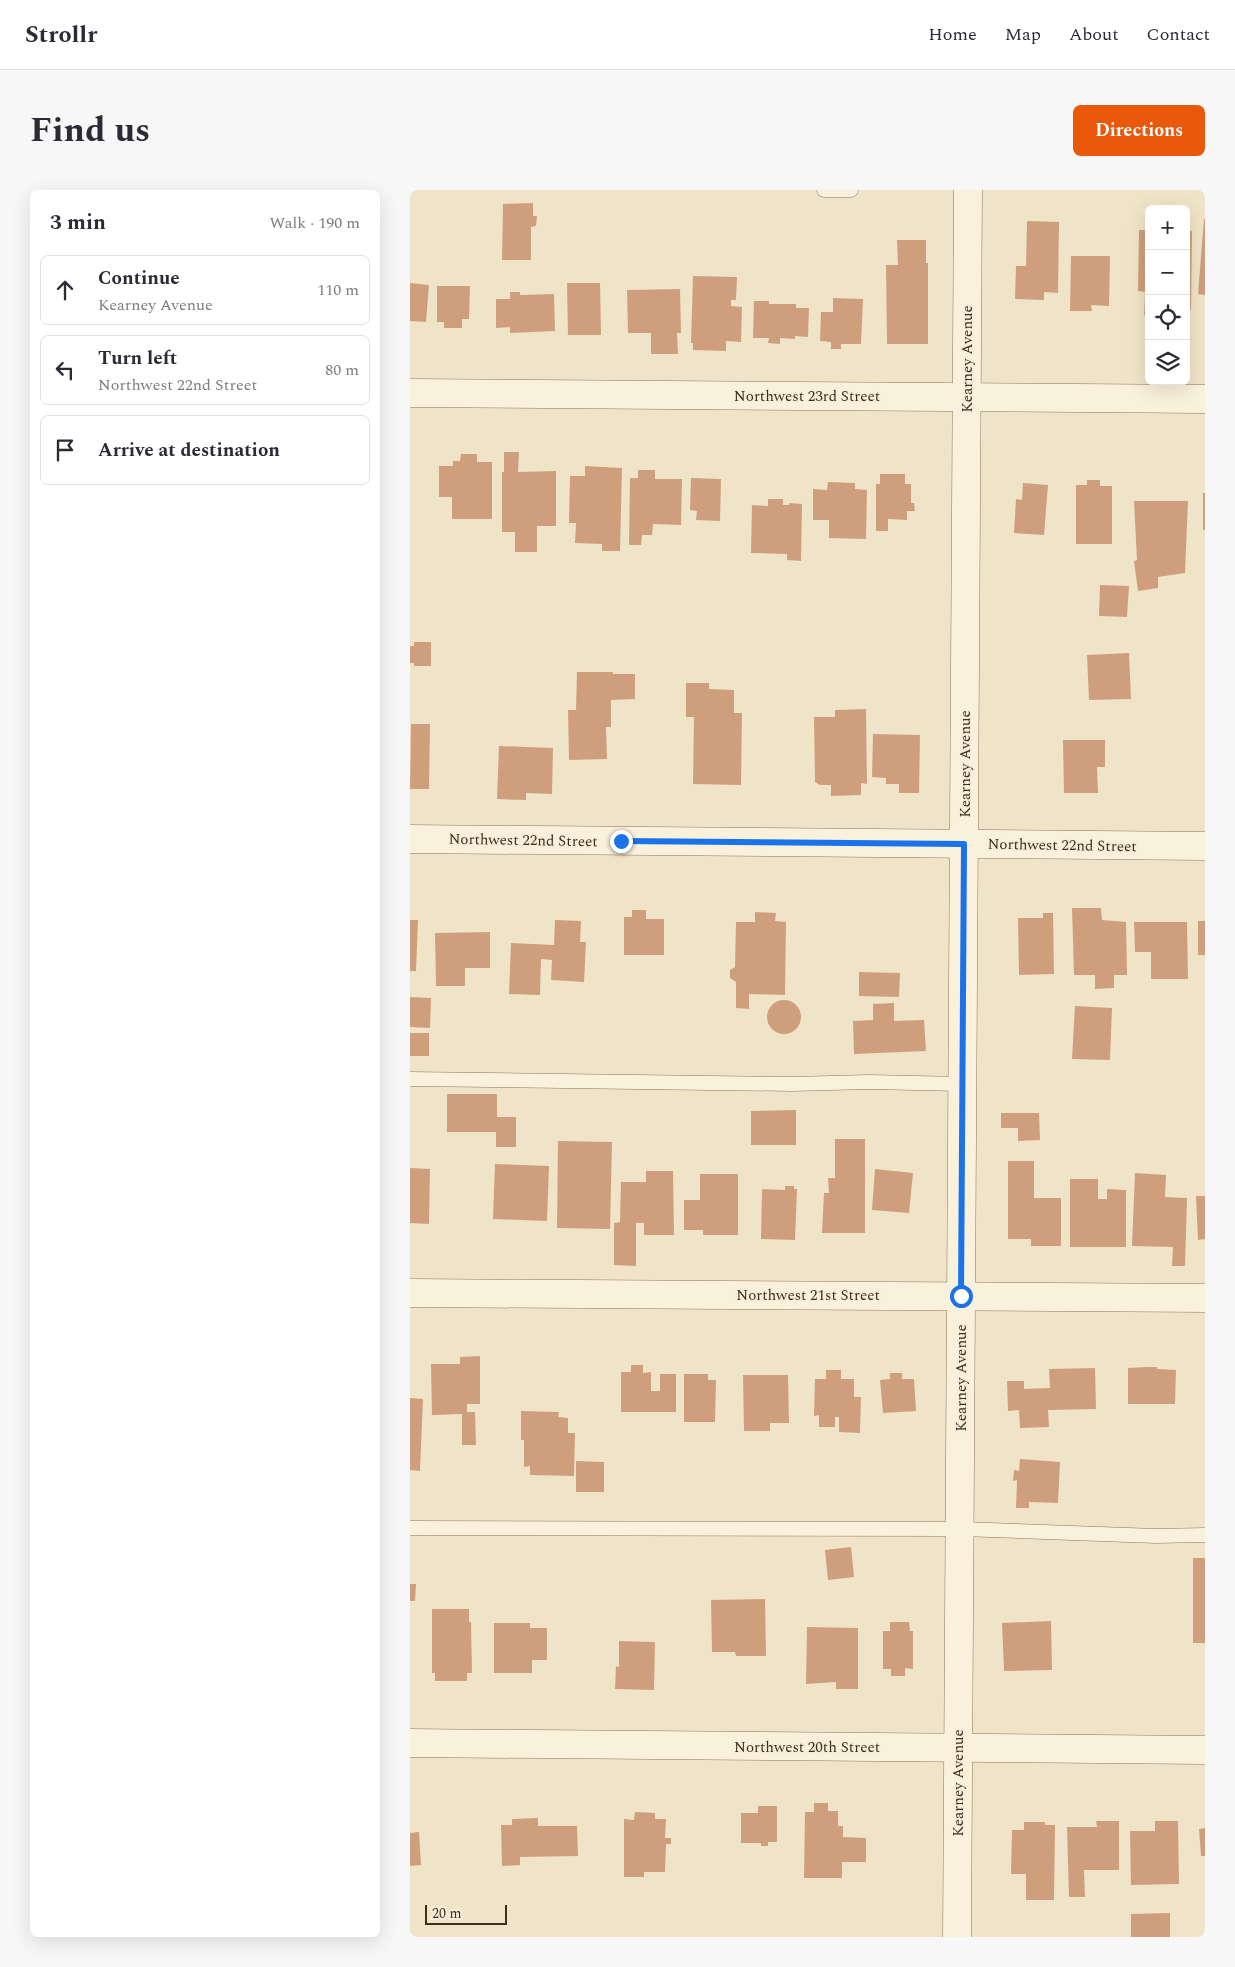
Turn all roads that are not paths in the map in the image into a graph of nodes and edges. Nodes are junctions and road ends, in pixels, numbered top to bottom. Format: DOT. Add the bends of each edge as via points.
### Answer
graph roads {
  1 [pos="824,190"];
  2 [pos="851,190"];
  3 [pos="968,190"];
  4 [pos="410,393"];
  5 [pos="967,397"];
  6 [pos="1205,399"];
  7 [pos="410,839"];
  8 [pos="964,844"];
  9 [pos="1205,846"];
  10 [pos="410,1078"];
  11 [pos="962,1084"];
  12 [pos="410,1293"];
  13 [pos="961,1296"];
  14 [pos="1205,1298"];
  15 [pos="410,1528"];
  16 [pos="961,1529"];
  17 [pos="1205,1535"];
  18 [pos="410,1743"];
  19 [pos="958,1748"];
  20 [pos="1205,1750"];
  21 [pos="957,1937"];
  1 -- 2 [label="lane"];
  3 -- 5 [label="street, Kearney Avenue"];
  4 -- 5 [label="street, Northwest 23rd Street"];
  5 -- 6 [label="street, Northwest 23rd Street"];
  5 -- 8 [label="street, Kearney Avenue"];
  7 -- 8 [label="street, Northwest 22nd Street"];
  8 -- 9 [label="street, Northwest 22nd Street"];
  8 -- 11 [label="street, Kearney Avenue"];
  10 -- 11 [label="lane"];
  11 -- 13 [label="street, Kearney Avenue"];
  12 -- 13 [label="street, Northwest 21st Street"];
  13 -- 14 [label="street, Northwest 21st Street"];
  13 -- 16 [label="street, Kearney Avenue"];
  15 -- 16 [label="lane"];
  16 -- 17 [label="lane"];
  16 -- 19 [label="street, Kearney Avenue"];
  18 -- 19 [label="street, Northwest 20th Street"];
  19 -- 20 [label="street, Northwest 20th Street"];
  19 -- 21 [label="street, Kearney Avenue"];
}
